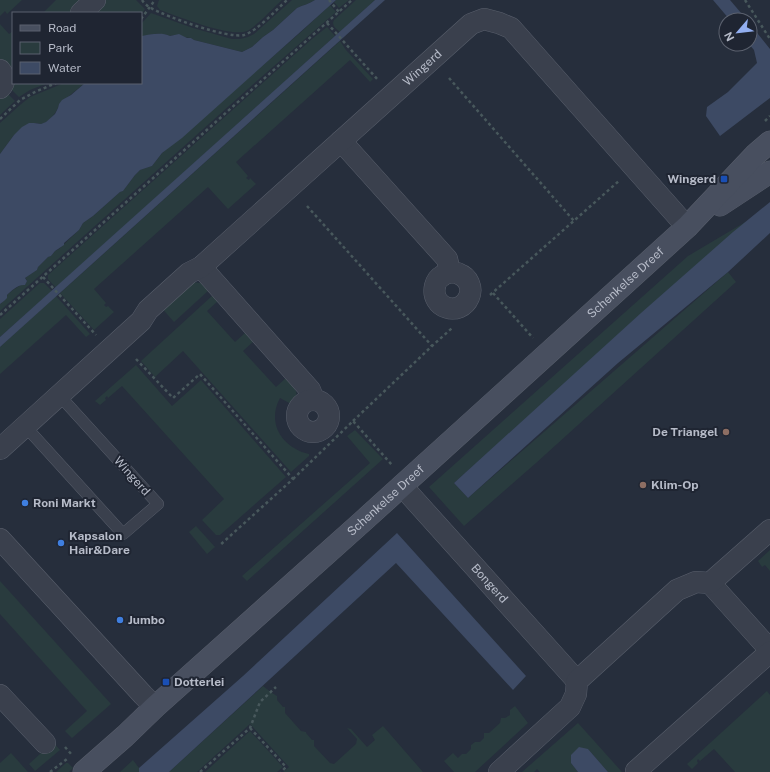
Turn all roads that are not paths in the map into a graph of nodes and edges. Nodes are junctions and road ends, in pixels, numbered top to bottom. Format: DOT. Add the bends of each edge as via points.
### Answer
graph roads {
  1 [pos="95,0"];
  2 [pos="82,12"];
  3 [pos="0,70"];
  4 [pos="0,88"];
  5 [pos="341,141"];
  6 [pos="770,142"];
  7 [pos="770,172"];
  8 [pos="687,227"];
  9 [pos="201,267"];
  10 [pos="450,272"];
  11 [pos="59,395"];
  12 [pos="314,400"];
  13 [pos="25,426"];
  14 [pos="0,449"];
  15 [pos="402,486"];
  16 [pos="770,530"];
  17 [pos="0,539"];
  18 [pos="710,583"];
  19 [pos="770,651"];
  20 [pos="578,681"];
  21 [pos="0,694"];
  22 [pos="155,707"];
  23 [pos="45,743"];
  24 [pos="86,771"];
  25 [pos="636,771"];
  26 [pos="498,772"];
  1 -- 2 [label="street"];
  3 -- 4 [label="street" via="4,75"];
  5 -- 8 [label="street, Wingerd" via="471,24 484,19 499,22 511,28"];
  5 -- 9 [label="street, Wingerd"];
  5 -- 10 [label="street" via="447,259"];
  6 -- 8 [label="street, Schenkelse Dreef"];
  7 -- 8 [label="street, Schenkelse Dreef"];
  8 -- 15 [label="street, Schenkelse Dreef"];
  9 -- 11 [label="street, Wingerd" via="190,273 148,310 142,321"];
  9 -- 12 [label="street" via="310,390"];
  11 -- 13 [label="street, Wingerd"];
  11 -- 13 [label="lane, Wingerd" via="158,504 123,534"];
  13 -- 14 [label="street, Wingerd"];
  15 -- 20 [label="street, Bongerd"];
  15 -- 22 [label="street, Schenkelse Dreef"];
  16 -- 18 [label="street"];
  17 -- 22 [label="street"];
  18 -- 19 [label="street"];
  18 -- 20 [label="street" via="696,582 677,590"];
  19 -- 25 [label="street"];
  20 -- 26 [label="street" via="570,707"];
  21 -- 23 [label="street"];
  22 -- 24 [label="street, Schenkelse Dreef"];
}
